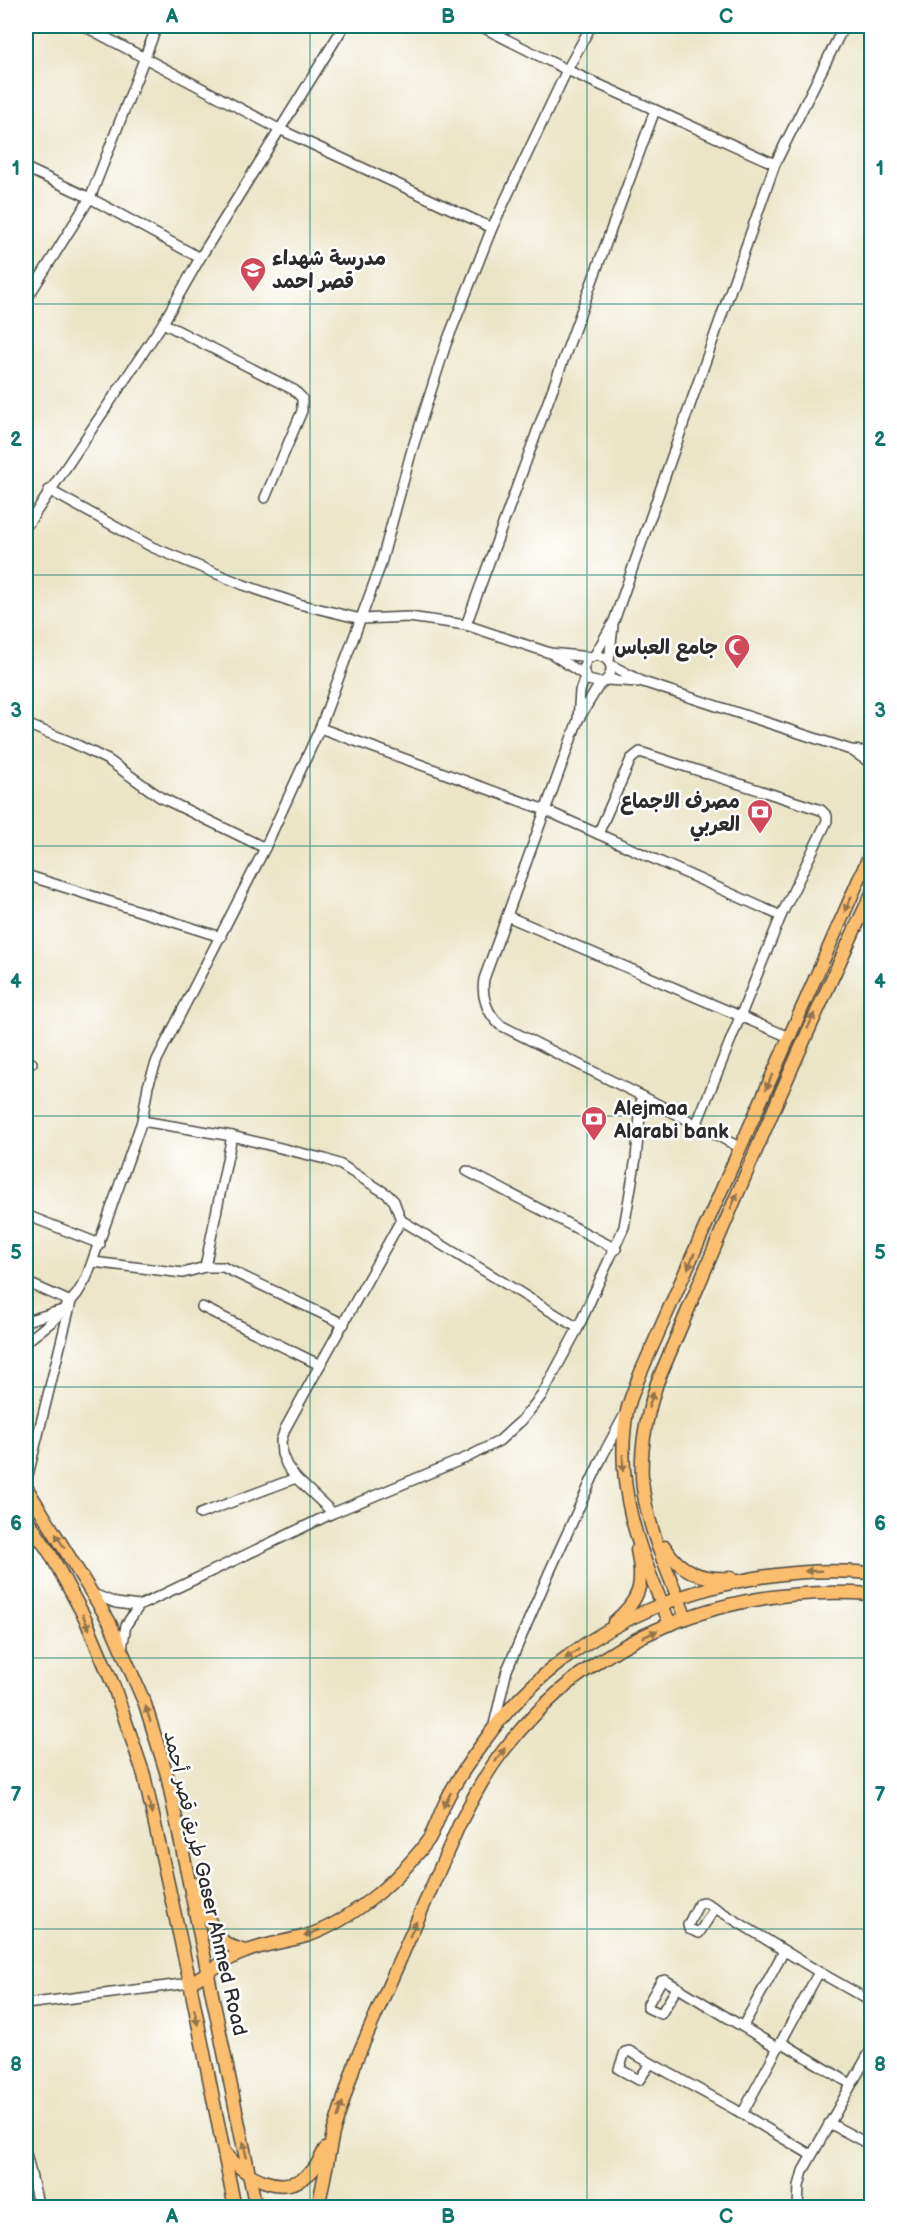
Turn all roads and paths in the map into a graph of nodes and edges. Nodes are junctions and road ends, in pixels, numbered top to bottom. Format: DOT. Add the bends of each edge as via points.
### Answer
graph roads {
  1 [pos="84,26"];
  2 [pos="157,26"];
  3 [pos="344,26"];
  4 [pos="480,26"];
  5 [pos="591,26"];
  6 [pos="844,26"];
  7 [pos="143,58"];
  8 [pos="567,70"];
  9 [pos="655,110"];
  10 [pos="279,129"];
  11 [pos="775,164"];
  12 [pos="26,168"];
  13 [pos="90,198"];
  14 [pos="492,228"];
  15 [pos="200,258"];
  16 [pos="26,300"];
  17 [pos="163,323"];
  18 [pos="49,490"];
  19 [pos="265,498"];
  20 [pos="26,527"];
  21 [pos="361,619"];
  22 [pos="614,621"];
  23 [pos="466,625"];
  24 [pos="550,653"];
  25 [pos="592,656"];
  26 [pos="610,663"];
  27 [pos="584,676"];
  28 [pos="604,682"];
  29 [pos="643,682"];
  30 [pos="578,720"];
  31 [pos="26,723"];
  32 [pos="320,728"];
  33 [pos="851,750"];
  34 [pos="872,752"];
  35 [pos="872,764"];
  36 [pos="545,810"];
  37 [pos="598,834"];
  38 [pos="265,848"];
  39 [pos="872,850"];
  40 [pos="26,875"];
  41 [pos="872,893"];
  42 [pos="507,916"];
  43 [pos="781,916"];
  44 [pos="221,937"];
  45 [pos="739,1017"];
  46 [pos="789,1037"];
  47 [pos="642,1096"];
  48 [pos="142,1121"];
  49 [pos="697,1123"];
  50 [pos="232,1136"];
  51 [pos="741,1148"];
  52 [pos="467,1171"];
  53 [pos="26,1215"];
  54 [pos="401,1220"];
  55 [pos="100,1244"];
  56 [pos="615,1249"];
  57 [pos="93,1262"];
  58 [pos="205,1267"];
  59 [pos="26,1282"];
  60 [pos="70,1302"];
  61 [pos="202,1307"];
  62 [pos="63,1310"];
  63 [pos="26,1321"];
  64 [pos="345,1324"];
  65 [pos="578,1328"];
  66 [pos="26,1342"];
  67 [pos="320,1365"];
  68 [pos="628,1409"];
  69 [pos="296,1478"];
  70 [pos="26,1485"];
  71 [pos="628,1505"];
  72 [pos="647,1512"];
  73 [pos="333,1513"];
  74 [pos="200,1514"];
  75 [pos="26,1517"];
  76 [pos="36,1533"];
  77 [pos="26,1551"];
  78 [pos="872,1573"];
  79 [pos="759,1576"];
  80 [pos="93,1594"];
  81 [pos="872,1594"];
  82 [pos="678,1599"];
  83 [pos="662,1605"];
  84 [pos="139,1606"];
  85 [pos="686,1618"];
  86 [pos="670,1624"];
  87 [pos="601,1633"];
  88 [pos="122,1649"];
  89 [pos="493,1729"];
  90 [pos="187,1870"];
  91 [pos="715,1908"];
  92 [pos="245,1951"];
  93 [pos="784,1951"];
  94 [pos="819,1972"];
  95 [pos="208,1973"];
  96 [pos="190,1983"];
  97 [pos="677,1988"];
  98 [pos="872,2002"];
  99 [pos="26,2004"];
  100 [pos="743,2026"];
  101 [pos="779,2045"];
  102 [pos="872,2048"];
  103 [pos="650,2064"];
  104 [pos="851,2084"];
  105 [pos="742,2114"];
  106 [pos="829,2123"];
  107 [pos="333,2133"];
  108 [pos="872,2146"];
  109 [pos="224,2152"];
  110 [pos="26,2153"];
  111 [pos="811,2155"];
  112 [pos="250,2176"];
  113 [pos="39,2208"];
  114 [pos="235,2208"];
  115 [pos="256,2208"];
  116 [pos="318,2208"];
  117 [pos="798,2208"];
  1 -- 7 [label="street"];
  2 -- 7 [label="street"];
  3 -- 10 [label="street"];
  4 -- 8 [label="street"];
  5 -- 8 [label="street"];
  6 -- 11 [label="street"];
  7 -- 10 [label="street"];
  7 -- 13 [label="street"];
  8 -- 9 [label="street"];
  8 -- 14 [label="street"];
  9 -- 11 [label="street"];
  9 -- 23 [label="street"];
  10 -- 14 [label="street"];
  10 -- 15 [label="street"];
  11 -- 22 [label="street"];
  12 -- 13 [label="street"];
  13 -- 15 [label="street"];
  13 -- 16 [label="street"];
  14 -- 21 [label="street" via="446,344"];
  15 -- 17 [label="street"];
  17 -- 18 [label="street"];
  17 -- 19 [label="street" via="294,390 302,398 302,411"];
  18 -- 20 [label="street"];
  18 -- 21 [label="street" via="152,547 299,604"];
  21 -- 23 [label="street" via="409,617"];
  21 -- 32 [label="street"];
  22 -- 25 [label="street"];
  22 -- 26 [label="street"];
  23 -- 24 [label="street"];
  24 -- 25 [label="street"];
  24 -- 27 [label="street"];
  25 -- 26 [label="street" via="605,657"];
  25 -- 27 [label="street" via="584,664"];
  26 -- 28 [label="street" via="611,671"];
  26 -- 29 [label="street"];
  27 -- 28 [label="street" via="592,683"];
  27 -- 30 [label="street"];
  28 -- 29 [label="street"];
  28 -- 30 [label="street"];
  29 -- 33 [label="street"];
  30 -- 36 [label="street"];
  31 -- 38 [label="street" via="108,760 160,796"];
  32 -- 36 [label="street"];
  32 -- 38 [label="street"];
  33 -- 34 [label="street"];
  33 -- 35 [label="street"];
  36 -- 37 [label="street"];
  36 -- 42 [label="street"];
  37 -- 43 [label="street"];
  37 -- 43 [label="street" via="631,759 640,752 821,810 827,821"];
  38 -- 44 [label="street"];
  39 -- 46 [label="main road, one-way"];
  40 -- 44 [label="street"];
  72 -- 41 [label="main road, one-way" via="642,1454 647,1414 657,1383 811,1021"];
  42 -- 45 [label="street"];
  42 -- 47 [label="street" via="482,989 495,1020"];
  43 -- 45 [label="street"];
  44 -- 48 [label="street" via="157,1060"];
  45 -- 46 [label="street"];
  45 -- 49 [label="street"];
  46 -- 51 [label="main road, one-way"];
  47 -- 49 [label="street"];
  47 -- 56 [label="street" via="631,1196"];
  48 -- 50 [label="street"];
  48 -- 55 [label="street"];
  49 -- 51 [label="street"];
  50 -- 54 [label="street" via="341,1165 387,1194"];
  50 -- 58 [label="street"];
  51 -- 68 [label="main road, one-way"];
  52 -- 56 [label="street"];
  53 -- 55 [label="street"];
  54 -- 64 [label="street"];
  54 -- 65 [label="street"];
  55 -- 57 [label="street"];
  56 -- 65 [label="street"];
  57 -- 58 [label="street" via="183,1273"];
  57 -- 60 [label="street"];
  58 -- 64 [label="street" via="223,1266"];
  59 -- 60 [label="street"];
  60 -- 62 [label="street"];
  60 -- 70 [label="street"];
  61 -- 67 [label="street"];
  62 -- 63 [label="street"];
  62 -- 66 [label="street"];
  64 -- 67 [label="street"];
  65 -- 73 [label="street" via="542,1395 499,1441"];
  67 -- 69 [label="street" via="281,1441 282,1454"];
  68 -- 71 [label="main road, one-way" via="623,1445"];
  68 -- 89 [label="street" via="603,1455 512,1660"];
  69 -- 73 [label="street"];
  69 -- 74 [label="street"];
  80 -- 70 [label="main road, طريق قصر أحمد Gaser Ahmed Road, one-way"];
  71 -- 83 [label="main road"];
  71 -- 87 [label="main road" via="639,1562 639,1594 627,1611"];
  72 -- 79 [label="main road" via="672,1559 685,1570 718,1579"];
  72 -- 82 [label="main road"];
  73 -- 84 [label="street"];
  75 -- 76 [label="main road, طريق قصر أحمد Gaser Ahmed Road"];
  76 -- 77 [label="street"];
  76 -- 96 [label="main road, طريق قصر أحمد Gaser Ahmed Road, one-way" via="85,1618 114,1687 144,1775"];
  78 -- 79 [label="main road, one-way" via="828,1571"];
  79 -- 82 [label="main road"];
  80 -- 84 [label="street"];
  80 -- 88 [label="main road, طريق قصر أحمد Gaser Ahmed Road"];
  81 -- 85 [label="main road" via="829,1591 765,1597"];
  82 -- 83 [label="main road"];
  82 -- 85 [label="main road"];
  83 -- 86 [label="main road"];
  83 -- 87 [label="main road"];
  84 -- 88 [label="street" via="126,1625"];
  85 -- 86 [label="main road"];
  107 -- 86 [label="main road, one-way" via="356,2060 478,1788 502,1752 554,1695 611,1653"];
  87 -- 89 [label="main road, one-way" via="538,1680"];
  90 -- 88 [label="main road, طريق قصر أحمد Gaser Ahmed Road, one-way" via="166,1775 145,1704"];
  89 -- 92 [label="main road, one-way" via="447,1799 431,1836 380,1892 308,1935"];
  90 -- 92 [label="main road" via="213,1928 227,1944"];
  90 -- 95 [label="main road, طريق قصر أحمد Gaser Ahmed Road"];
  91 -- 93 [label="street"];
  92 -- 95 [label="main road"];
  93 -- 94 [label="street"];
  93 -- 100 [label="street"];
  94 -- 98 [label="street"];
  94 -- 101 [label="street"];
  95 -- 96 [label="main road"];
  112 -- 95 [label="main road, طريق قصر أحمد Gaser Ahmed Road, one-way"];
  96 -- 99 [label="street"];
  96 -- 109 [label="main road, طريق قصر أحمد Gaser Ahmed Road, one-way"];
  97 -- 100 [label="street"];
  100 -- 101 [label="street"];
  101 -- 104 [label="street"];
  101 -- 105 [label="street"];
  102 -- 104 [label="street"];
  103 -- 105 [label="street"];
  104 -- 106 [label="street"];
  105 -- 111 [label="street"];
  106 -- 108 [label="street"];
  106 -- 111 [label="street"];
  107 -- 112 [label="main road" via="311,2173 298,2180 268,2183"];
  107 -- 116 [label="main road"];
  109 -- 112 [label="main road"];
  109 -- 114 [label="main road, طريق قصر أحمد Gaser Ahmed Road"];
  110 -- 113 [label="street"];
  111 -- 117 [label="street" via="799,2186"];
  112 -- 115 [label="main road, طريق قصر أحمد Gaser Ahmed Road"];
}
